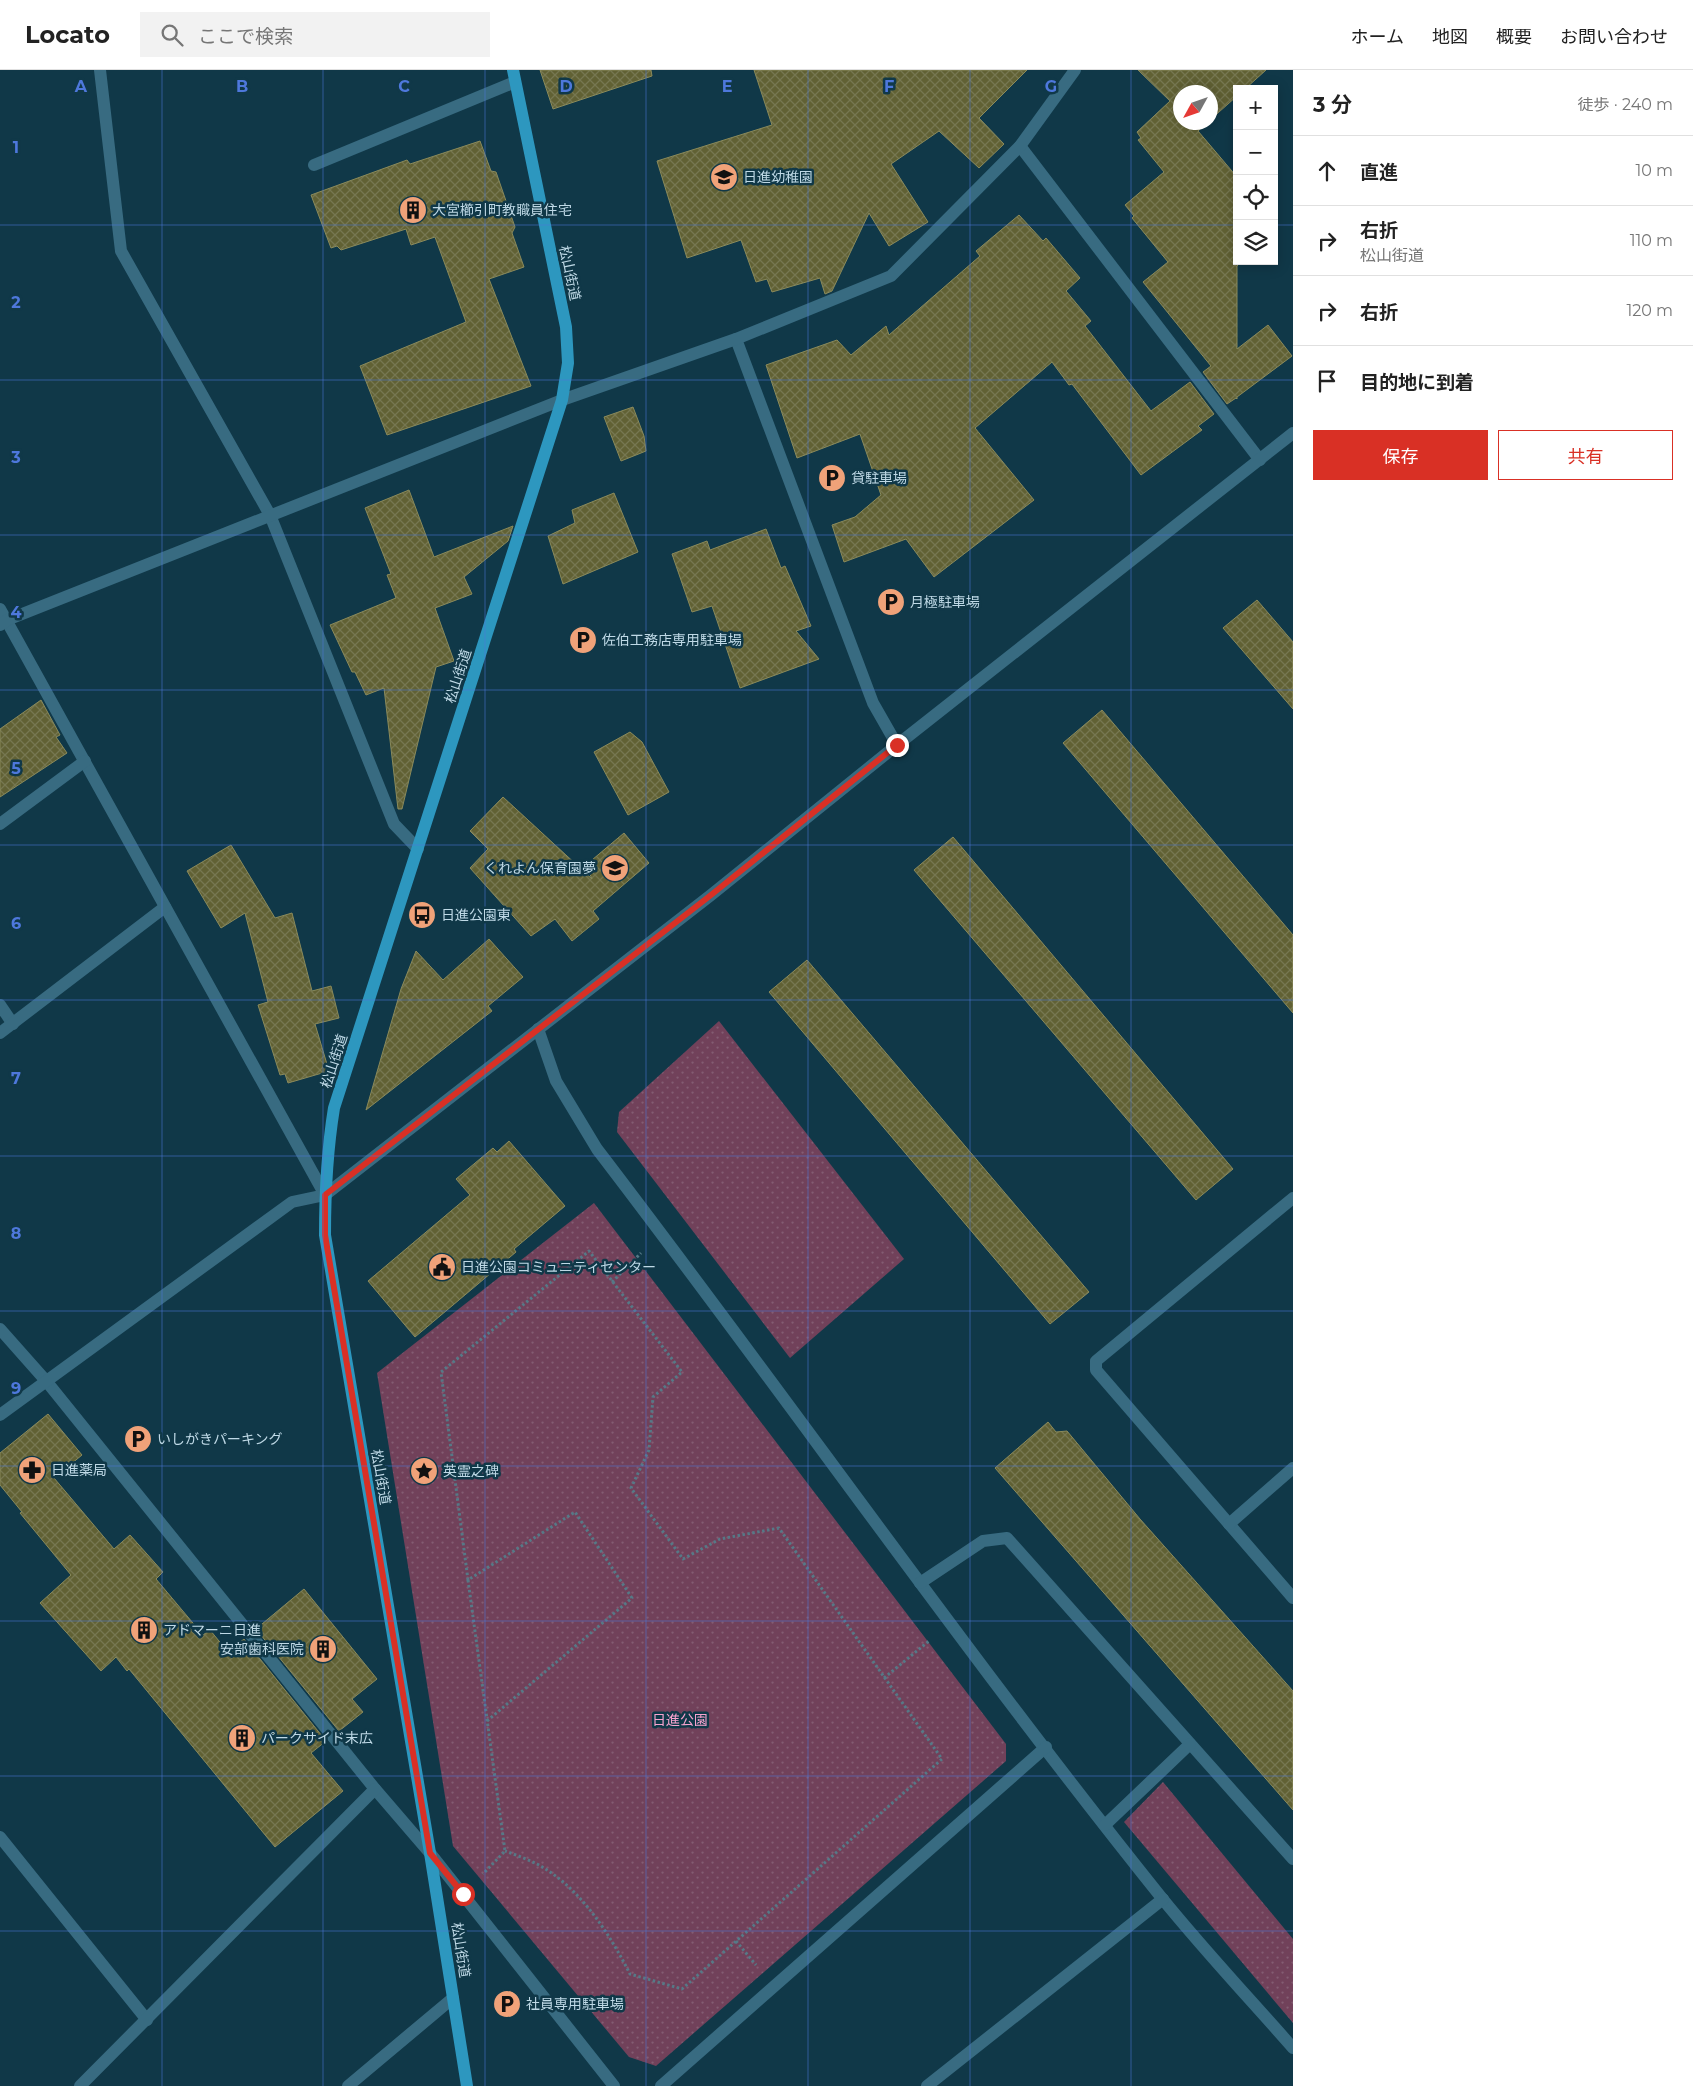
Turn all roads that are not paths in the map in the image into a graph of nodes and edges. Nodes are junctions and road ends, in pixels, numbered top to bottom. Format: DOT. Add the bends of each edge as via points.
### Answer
graph roads {
  1 [pos="100,70"];
  2 [pos="1076,70"];
  3 [pos="514,76"];
  4 [pos="1020,146"];
  5 [pos="314,165"];
  6 [pos="736,339"];
  7 [pos="562,400"];
  8 [pos="1293,433"];
  9 [pos="1260,460"];
  10 [pos="270,515"];
  11 [pos="0,609"];
  12 [pos="3,623"];
  13 [pos="897,745"];
  14 [pos="85,761"];
  15 [pos="0,824"];
  16 [pos="418,849"];
  17 [pos="166,907"];
  18 [pos="0,1005"];
  19 [pos="13,1024"];
  20 [pos="538,1029"];
  21 [pos="0,1033"];
  22 [pos="325,1195"];
  23 [pos="1293,1198"];
  24 [pos="0,1329"];
  25 [pos="46,1382"];
  26 [pos="0,1416"];
  27 [pos="1293,1468"];
  28 [pos="1229,1524"];
  29 [pos="920,1583"];
  30 [pos="1293,1598"];
  31 [pos="1190,1744"];
  32 [pos="1046,1747"];
  33 [pos="375,1788"];
  34 [pos="1105,1825"];
  35 [pos="0,1837"];
  36 [pos="430,1853"];
  37 [pos="1293,1859"];
  38 [pos="1163,1899"];
  39 [pos="453,1998"];
  40 [pos="147,2020"];
  41 [pos="1293,2048"];
  42 [pos="80,2086"];
  43 [pos="348,2086"];
  44 [pos="467,2086"];
  45 [pos="614,2086"];
  46 [pos="661,2086"];
  47 [pos="927,2086"];
  1 -- 10 [label="street" via="121,251"];
  2 -- 4 [label="street"];
  3 -- 5 [label="street"];
  3 -- 7 [label="main road, 松山街道" via="566,327 568,363"];
  4 -- 6 [label="street" via="891,276"];
  4 -- 9 [label="street"];
  6 -- 7 [label="street"];
  6 -- 13 [label="street" via="873,703"];
  7 -- 10 [label="street"];
  7 -- 16 [label="main road, 松山街道"];
  8 -- 9 [label="street"];
  9 -- 13 [label="street"];
  10 -- 12 [label="street"];
  10 -- 16 [label="street" via="394,824"];
  11 -- 12 [label="street"];
  12 -- 14 [label="street"];
  13 -- 20 [label="street"];
  14 -- 15 [label="street"];
  14 -- 17 [label="street"];
  16 -- 22 [label="main road, 松山街道" via="334,1108 327,1151"];
  17 -- 19 [label="street"];
  17 -- 22 [label="street"];
  18 -- 19 [label="street"];
  19 -- 21 [label="street"];
  20 -- 22 [label="street"];
  20 -- 29 [label="street" via="556,1081 597,1149"];
  22 -- 25 [label="street" via="292,1202"];
  22 -- 36 [label="main road, 松山街道" via="325,1235"];
  23 -- 28 [label="street" via="1096,1361 1096,1370"];
  24 -- 25 [label="street"];
  25 -- 26 [label="street"];
  25 -- 33 [label="street"];
  27 -- 28 [label="street"];
  28 -- 30 [label="street"];
  29 -- 31 [label="street" via="983,1540 1007,1538"];
  29 -- 32 [label="street"];
  31 -- 34 [label="street"];
  31 -- 37 [label="street"];
  32 -- 34 [label="street"];
  32 -- 46 [label="street"];
  33 -- 36 [label="street"];
  33 -- 40 [label="street"];
  34 -- 38 [label="street"];
  35 -- 40 [label="street"];
  36 -- 39 [label="main road, 松山街道"];
  36 -- 45 [label="street"];
  38 -- 41 [label="street"];
  38 -- 47 [label="street"];
  39 -- 43 [label="street"];
  39 -- 44 [label="main road, 松山街道"];
  40 -- 42 [label="street"];
}
